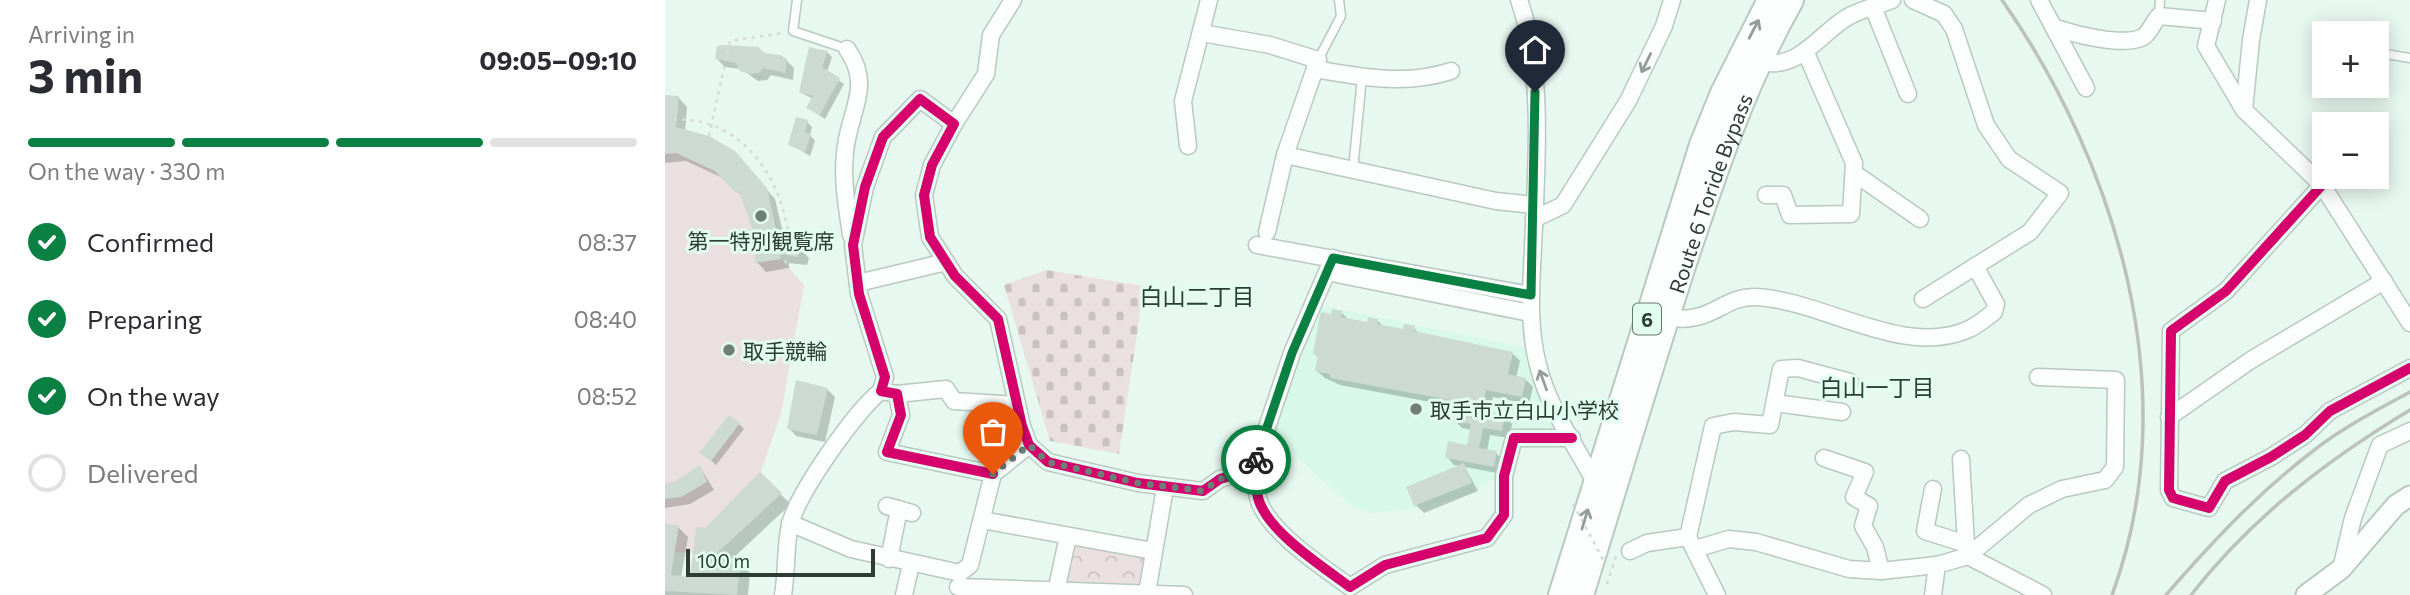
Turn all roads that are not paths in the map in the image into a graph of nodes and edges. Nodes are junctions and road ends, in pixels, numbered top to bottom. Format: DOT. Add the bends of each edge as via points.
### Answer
graph roads {
  1 [pos="797,0"];
  2 [pos="1013,0"];
  3 [pos="1209,0"];
  4 [pos="1519,0"];
  5 [pos="1672,0"];
  6 [pos="1770,0"];
  7 [pos="1791,0"];
  8 [pos="1892,0"];
  9 [pos="1913,0"];
  10 [pos="2039,0"];
  11 [pos="2217,0"];
  12 [pos="2258,0"];
  13 [pos="1335,1"];
  14 [pos="1873,7"];
  15 [pos="2159,8"];
  16 [pos="2213,21"];
  17 [pos="2056,28"];
  18 [pos="1202,33"];
  19 [pos="847,49"];
  20 [pos="1806,53"];
  21 [pos="2389,54"];
  22 [pos="2410,58"];
  23 [pos="1757,61"];
  24 [pos="1316,64"];
  25 [pos="1451,71"];
  26 [pos="1362,77"];
  27 [pos="2086,88"];
  28 [pos="1908,94"];
  29 [pos="2244,110"];
  30 [pos="954,124"];
  31 [pos="1188,146"];
  32 [pos="1285,155"];
  33 [pos="1353,170"];
  34 [pos="1854,173"];
  35 [pos="2312,175"];
  36 [pos="2318,189"];
  37 [pos="2325,189"];
  38 [pos="1766,195"];
  39 [pos="1534,212"];
  40 [pos="1920,219"];
  41 [pos="852,245"];
  42 [pos="946,262"];
  43 [pos="1330,265"];
  44 [pos="1975,266"];
  45 [pos="2384,281"];
  46 [pos="858,283"];
  47 [pos="1531,295"];
  48 [pos="1923,299"];
  49 [pos="1530,313"];
  50 [pos="1667,317"];
  51 [pos="2409,317"];
  52 [pos="2410,368"];
  53 [pos="2039,377"];
  54 [pos="1850,382"];
  55 [pos="889,393"];
  56 [pos="1775,403"];
  57 [pos="1017,405"];
  58 [pos="1842,412"];
  59 [pos="2169,417"];
  60 [pos="2410,431"];
  61 [pos="1572,438"];
  62 [pos="1029,445"];
  63 [pos="1824,458"];
  64 [pos="1961,459"];
  65 [pos="1253,469"];
  66 [pos="993,474"];
  67 [pos="1596,484"];
  68 [pos="1165,488"];
  69 [pos="1933,489"];
  70 [pos="2410,496"];
  71 [pos="900,509"];
  72 [pos="982,520"];
  73 [pos="790,523"];
  74 [pos="1068,536"];
  75 [pos="1692,543"];
  76 [pos="1967,550"];
  77 [pos="1153,551"];
  78 [pos="1623,554"];
  79 [pos="889,559"];
  80 [pos="911,564"];
  81 [pos="1937,565"];
  82 [pos="2340,569"];
  83 [pos="1881,571"];
  84 [pos="958,585"];
  85 [pos="1354,590"];
  86 [pos="1056,592"];
  87 [pos="788,593"];
  88 [pos="1147,593"];
  89 [pos="904,595"];
  90 [pos="1184,595"];
  91 [pos="1561,595"];
  92 [pos="1581,595"];
  93 [pos="1717,595"];
  94 [pos="1933,595"];
  95 [pos="2043,595"];
  96 [pos="2307,595"];
  1 -- 19 [label="lane" via="793,31"];
  2 -- 30 [label="street" via="991,35 986,74"];
  3 -- 18 [label="street"];
  4 -- 39 [label="street" via="1535,92"];
  5 -- 39 [label="street, one-way" via="1628,101 1563,205"];
  67 -- 6 [label="highway, Route 6 Toride Bypass / 6, one-way" via="1702,145"];
  7 -- 23 [label="highway, Route 6 Toride Bypass / 6"];
  8 -- 14 [label="street"];
  9 -- 44 [label="street" via="1944,14 1954,29 1986,125 2009,159 2060,193 2030,232"];
  10 -- 17 [label="street"];
  11 -- 16 [label="street"];
  12 -- 29 [label="street"];
  13 -- 24 [label="lane" via="1341,16"];
  14 -- 20 [label="street" via="1846,18"];
  14 -- 28 [label="street"];
  15 -- 16 [label="street"];
  15 -- 17 [label="street" via="2140,38 2094,37"];
  16 -- 29 [label="street" via="2206,46"];
  17 -- 27 [label="street"];
  18 -- 24 [label="street" via="1270,46"];
  18 -- 31 [label="street" via="1183,101"];
  19 -- 41 [label="street" via="861,78 844,155"];
  20 -- 23 [label="street" via="1768,64"];
  20 -- 34 [label="street" via="1854,163"];
  21 -- 22 [label="lane"];
  23 -- 50 [label="highway, Route 6 Toride Bypass / 6" via="1720,152"];
  24 -- 26 [label="street"];
  24 -- 32 [label="street"];
  25 -- 26 [label="street" via="1393,81"];
  26 -- 33 [label="lane"];
  29 -- 35 [label="street"];
  30 -- 41 [label="street" via="920,99 883,137 865,187"];
  30 -- 42 [label="street" via="932,165 924,195 930,237"];
  32 -- 33 [label="street"];
  32 -- 43 [label="street" via="1262,238"];
  33 -- 39 [label="street"];
  34 -- 38 [label="street" via="1851,214 1790,215 1783,195"];
  34 -- 40 [label="street"];
  36 -- 59 [label="street" via="2226,291 2171,331"];
  37 -- 45 [label="street"];
  39 -- 47 [label="street"];
  41 -- 46 [label="street"];
  42 -- 46 [label="street"];
  42 -- 57 [label="street" via="998,319"];
  43 -- 47 [label="street"];
  43 -- 49 [label="street"];
  43 -- 65 [label="street" via="1292,353"];
  44 -- 48 [label="street"];
  44 -- 50 [label="street" via="1996,304 1994,312 1968,330 1942,337 1892,333 1801,306 1750,297 1699,317"];
  45 -- 51 [label="street"];
  45 -- 59 [label="street" via="2251,360"];
  46 -- 55 [label="street"];
  47 -- 49 [label="street"];
  61 -- 49 [label="street, one-way" via="1538,365"];
  50 -- 92 [label="highway, Route 6 Toride Bypass / 6"];
  52 -- 59 [label="street" via="2330,411 2294,442 2225,481 2209,508 2173,498 2169,490"];
  53 -- 76 [label="street" via="2116,380 2115,467 2105,480 2061,489 2029,505"];
  54 -- 56 [label="street" via="1798,368 1781,369"];
  55 -- 57 [label="street" via="946,389 954,401"];
  55 -- 66 [label="street" via="901,415 887,452"];
  55 -- 73 [label="street" via="870,399 823,461"];
  56 -- 58 [label="street"];
  56 -- 75 [label="street" via="1770,425 1734,422 1713,426"];
  57 -- 62 [label="street"];
  60 -- 82 [label="street" via="2380,445 2353,517"];
  61 -- 67 [label="street"];
  61 -- 85 [label="street" via="1514,438 1504,476 1504,515 1486,538 1385,565"];
  62 -- 66 [label="street"];
  62 -- 68 [label="street" via="1048,462"];
  63 -- 83 [label="street" via="1865,472 1854,497 1869,506 1863,526"];
  64 -- 76 [label="street"];
  65 -- 68 [label="street" via="1220,479 1203,491"];
  65 -- 85 [label="street" via="1259,502 1267,515 1303,551"];
  66 -- 72 [label="street"];
  91 -- 67 [label="highway, Route 6 Toride Bypass / 6, one-way"];
  68 -- 77 [label="street"];
  69 -- 76 [label="street" via="1925,531"];
  70 -- 82 [label="street" via="2396,505"];
  71 -- 79 [label="street"];
  72 -- 74 [label="street"];
  72 -- 84 [label="street" via="970,565"];
  73 -- 79 [label="street" via="851,549"];
  73 -- 87 [label="street"];
  74 -- 77 [label="street"];
  74 -- 86 [label="street"];
  75 -- 78 [label="street" via="1647,543"];
  75 -- 83 [label="street" via="1756,542 1849,569"];
  75 -- 93 [label="street"];
  76 -- 81 [label="street"];
  76 -- 95 [label="street"];
  77 -- 88 [label="street"];
  79 -- 80 [label="street"];
  80 -- 84 [label="street"];
  80 -- 89 [label="street"];
  81 -- 83 [label="street"];
  81 -- 94 [label="street"];
  82 -- 96 [label="street"];
  84 -- 86 [label="street"];
  86 -- 88 [label="street"];
  88 -- 90 [label="street"];
}
